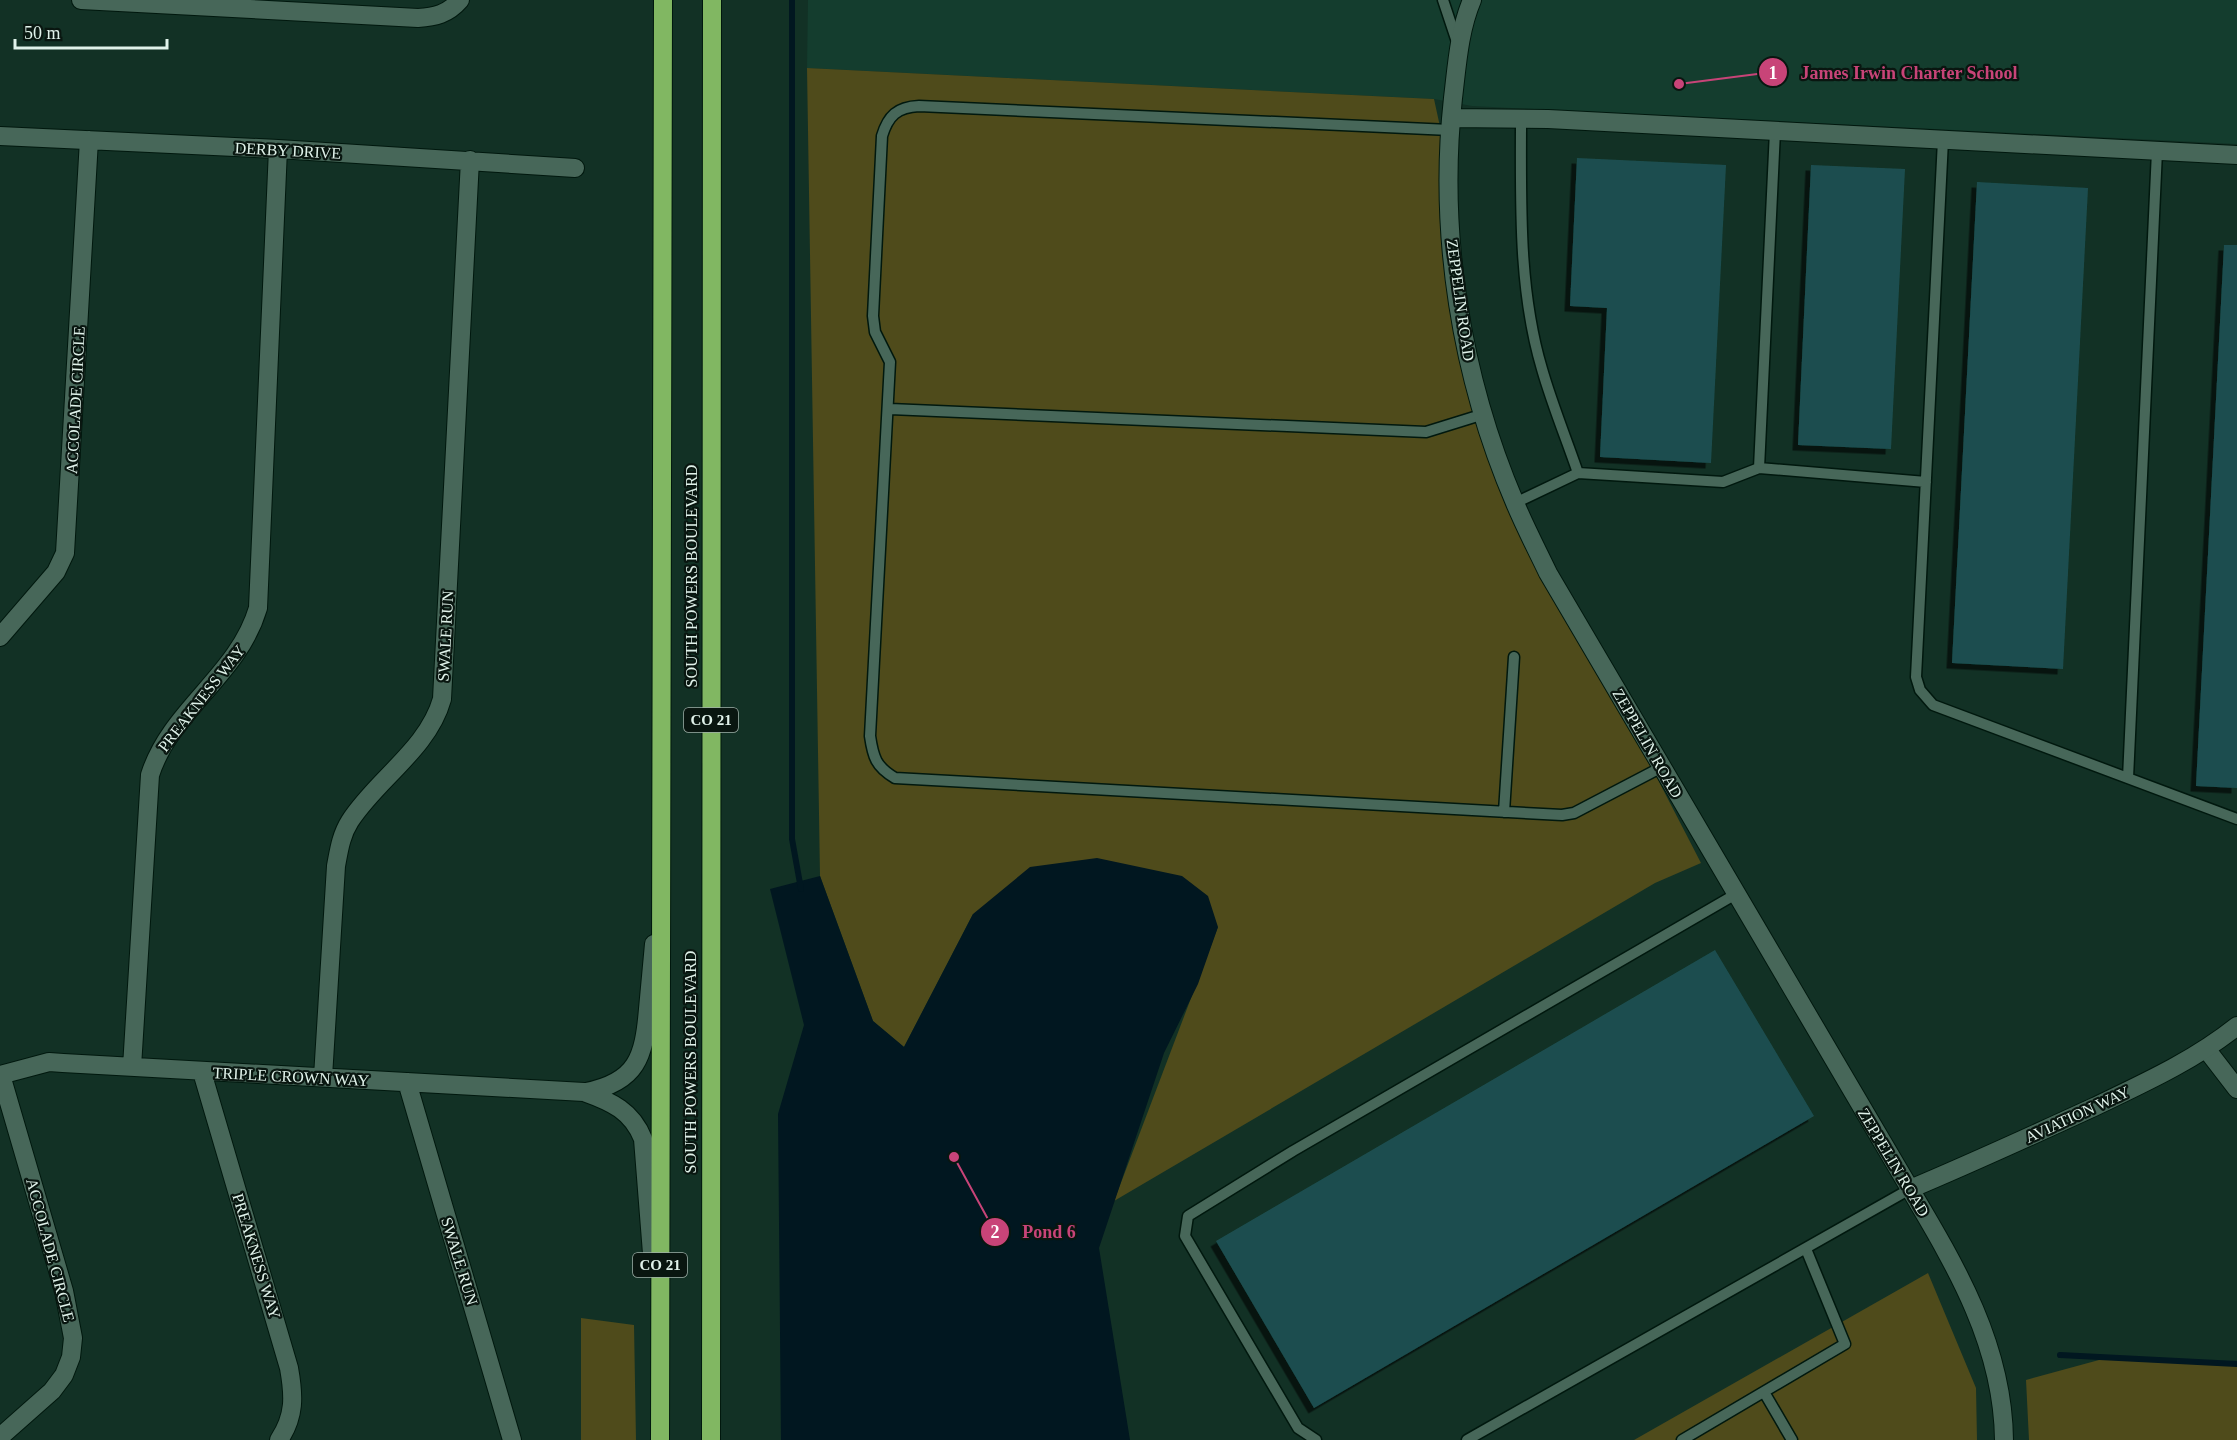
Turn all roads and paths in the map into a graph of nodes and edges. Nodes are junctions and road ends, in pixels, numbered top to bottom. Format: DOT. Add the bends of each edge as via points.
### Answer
graph roads {
  1 [pos="81,0"];
  2 [pos="460,0"];
  3 [pos="663,0"];
  4 [pos="712,0"];
  5 [pos="1443,0"];
  6 [pos="1472,0"];
  7 [pos="1459,49"];
  8 [pos="1521,119"];
  9 [pos="1450,124"];
  10 [pos="1775,131"];
  11 [pos="0,136"];
  12 [pos="89,140"];
  13 [pos="1943,140"];
  14 [pos="278,149"];
  15 [pos="2157,151"];
  16 [pos="2237,155"];
  17 [pos="470,160"];
  18 [pos="575,168"];
  19 [pos="890,409"];
  20 [pos="1484,414"];
  21 [pos="1759,468"];
  22 [pos="1578,473"];
  23 [pos="1926,482"];
  24 [pos="1515,503"];
  25 [pos="0,637"];
  26 [pos="1514,657"];
  27 [pos="1662,767"];
  28 [pos="2128,778"];
  29 [pos="1504,812"];
  30 [pos="2237,819"];
  31 [pos="662,852"];
  32 [pos="1736,894"];
  33 [pos="2237,1026"];
  34 [pos="2207,1050"];
  35 [pos="132,1067"];
  36 [pos="202,1072"];
  37 [pos="0,1075"];
  38 [pos="323,1077"];
  39 [pos="407,1082"];
  40 [pos="2237,1089"];
  41 [pos="584,1092"];
  42 [pos="1910,1189"];
  43 [pos="1806,1249"];
  44 [pos="659,1348"];
  45 [pos="1764,1392"];
  46 [pos="0,1437"];
  47 [pos="279,1440"];
  48 [pos="512,1440"];
  49 [pos="660,1440"];
  50 [pos="711,1440"];
  51 [pos="1316,1440"];
  52 [pos="1467,1440"];
  53 [pos="1682,1440"];
  54 [pos="1792,1440"];
  55 [pos="2004,1440"];
  1 -- 2 [label="street" via="418,18 436,17"];
  3 -- 31 [label="highway, SOUTH POWERS BOULEVARD / CO 21"];
  4 -- 50 [label="highway, SOUTH POWERS BOULEVARD / CO 21"];
  5 -- 7 [label="lane"];
  6 -- 7 [label="street, ZEPPELIN ROAD"];
  7 -- 9 [label="street, ZEPPELIN ROAD"];
  8 -- 9 [label="street"];
  8 -- 10 [label="street"];
  8 -- 22 [label="lane" via="1521,213 1528,298 1541,368"];
  9 -- 19 [label="lane" via="919,106 896,111 882,136 873,316 875,332 890,362"];
  9 -- 20 [label="street, ZEPPELIN ROAD" via="1450,224 1455,279 1464,338"];
  10 -- 13 [label="street"];
  10 -- 21 [label="lane"];
  11 -- 12 [label="street, DERBY DRIVE"];
  12 -- 14 [label="street, DERBY DRIVE"];
  12 -- 25 [label="street, ACCOLADE CIRCLE" via="65,553 56,572"];
  13 -- 15 [label="street"];
  13 -- 23 [label="lane"];
  14 -- 17 [label="street, DERBY DRIVE"];
  14 -- 35 [label="street, PREAKNESS WAY" via="258,608 240,650 165,739 150,775"];
  15 -- 16 [label="street"];
  15 -- 28 [label="lane"];
  17 -- 18 [label="street, DERBY DRIVE"];
  17 -- 38 [label="street, SWALE RUN" via="442,699 436,719 363,804 341,840 336,866"];
  19 -- 20 [label="lane" via="1426,432"];
  19 -- 29 [label="lane" via="870,736 879,769 895,778"];
  20 -- 24 [label="street, ZEPPELIN ROAD"];
  21 -- 22 [label="lane" via="1723,482"];
  21 -- 23 [label="lane"];
  22 -- 24 [label="lane"];
  23 -- 28 [label="lane" via="1916,677 1920,690 1933,705"];
  24 -- 27 [label="street, ZEPPELIN ROAD" via="1548,573"];
  26 -- 29 [label="lane"];
  27 -- 29 [label="lane" via="1574,813"];
  27 -- 32 [label="street, ZEPPELIN ROAD"];
  28 -- 30 [label="lane"];
  31 -- 41 [label="street, TRIPLE CROWN WAY" via="646,1043 625,1077 607,1088"];
  31 -- 44 [label="highway, SOUTH POWERS BOULEVARD / CO 21"];
  32 -- 42 [label="street, ZEPPELIN ROAD"];
  32 -- 51 [label="lane" via="1188,1216 1185,1236 1298,1428"];
  33 -- 34 [label="street, AVIATION WAY"];
  34 -- 40 [label="street"];
  34 -- 42 [label="street, AVIATION WAY" via="2034,1135"];
  35 -- 36 [label="street, TRIPLE CROWN WAY"];
  35 -- 37 [label="street, TRIPLE CROWN WAY" via="49,1062"];
  36 -- 38 [label="street, TRIPLE CROWN WAY"];
  36 -- 47 [label="street, PREAKNESS WAY" via="289,1368 293,1413"];
  37 -- 46 [label="street, ACCOLADE CIRCLE" via="64,1291 73,1338 64,1375 52,1391"];
  38 -- 39 [label="street, TRIPLE CROWN WAY"];
  39 -- 41 [label="street, TRIPLE CROWN WAY"];
  39 -- 48 [label="street, SWALE RUN"];
  41 -- 44 [label="street, TRIPLE CROWN WAY" via="626,1111 637,1123 643,1139"];
  42 -- 43 [label="lane"];
  42 -- 55 [label="street, ZEPPELIN ROAD" via="1972,1300 1993,1360"];
  43 -- 45 [label="lane" via="1845,1344"];
  43 -- 52 [label="lane"];
  44 -- 49 [label="highway, SOUTH POWERS BOULEVARD / CO 21"];
  45 -- 53 [label="lane"];
  45 -- 54 [label="lane"];
}
